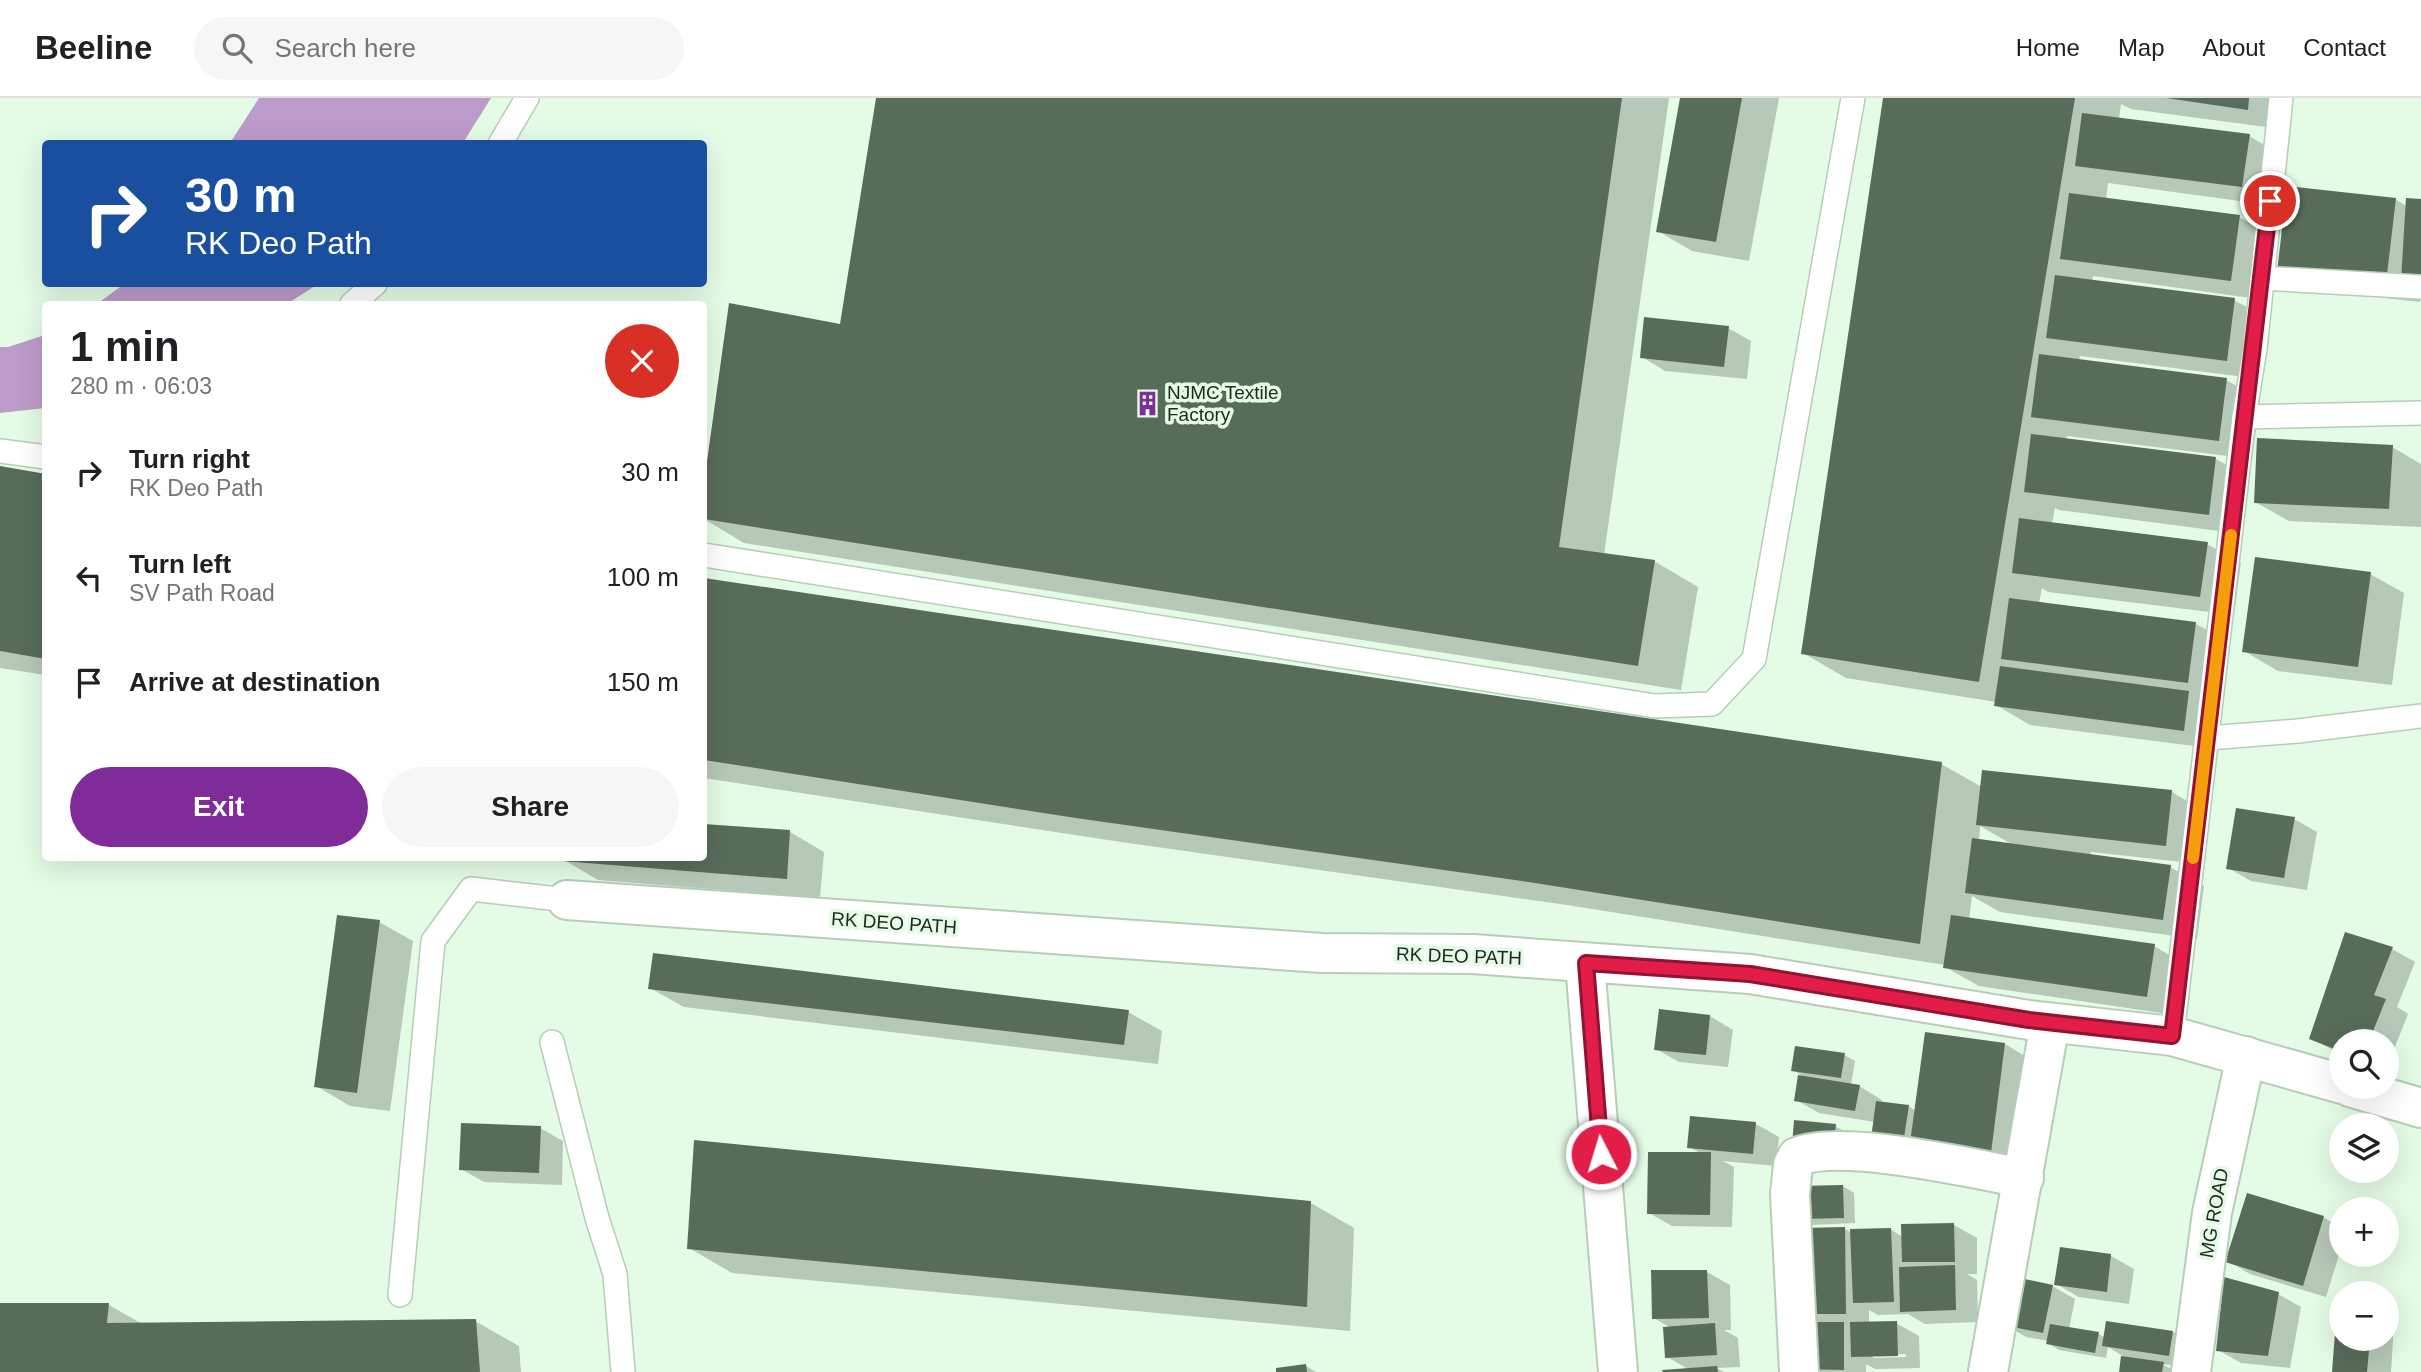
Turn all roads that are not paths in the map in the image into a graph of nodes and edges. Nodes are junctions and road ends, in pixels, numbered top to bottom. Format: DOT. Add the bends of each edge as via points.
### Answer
graph roads {
  1 [pos="527,98"];
  2 [pos="1853,98"];
  3 [pos="2281,98"];
  4 [pos="502,140"];
  5 [pos="2263,278"];
  6 [pos="372,287"];
  7 [pos="2421,287"];
  8 [pos="355,301"];
  9 [pos="2421,413"];
  10 [pos="2244,417"];
  11 [pos="42,447"];
  12 [pos="6,452"];
  13 [pos="42,456"];
  14 [pos="707,555"];
  15 [pos="2421,716"];
  16 [pos="2208,738"];
  17 [pos="568,900"];
  18 [pos="1586,963"];
  19 [pos="2050,1023"];
  20 [pos="2172,1036"];
  21 [pos="552,1042"];
  22 [pos="2246,1056"];
  23 [pos="2329,1080"];
  24 [pos="2391,1099"];
  25 [pos="2421,1108"];
  26 [pos="2024,1178"];
  27 [pos="400,1295"];
  28 [pos="623,1372"];
  29 [pos="1618,1372"];
  30 [pos="1799,1372"];
  31 [pos="1988,1372"];
  32 [pos="2191,1372"];
  1 -- 4 [label="lane"];
  2 -- 14 [label="lane" via="1754,659 1712,704 1655,706"];
  3 -- 5 [label="lane"];
  5 -- 7 [label="lane"];
  5 -- 10 [label="lane"];
  6 -- 8 [label="lane"];
  9 -- 10 [label="lane"];
  10 -- 16 [label="lane"];
  11 -- 12 [label="lane"];
  12 -- 13 [label="lane"];
  15 -- 16 [label="lane"];
  16 -- 20 [label="lane"];
  17 -- 18 [label="street, RK DEO PATH" via="1322,953 1473,954"];
  17 -- 27 [label="lane" via="471,889 433,941"];
  18 -- 19 [label="street, RK DEO PATH" via="1750,974"];
  18 -- 29 [label="street"];
  19 -- 20 [label="street, RK DEO PATH"];
  19 -- 26 [label="street"];
  20 -- 22 [label="street, RK DEO PATH"];
  21 -- 28 [label="lane" via="615,1274"];
  22 -- 23 [label="street, RK DEO PATH"];
  22 -- 32 [label="street, MG ROAD" via="2212,1213"];
  24 -- 25 [label="street"];
  26 -- 30 [label="street" via="1854,1151 1797,1157 1790,1194"];
  26 -- 31 [label="street"];
}
